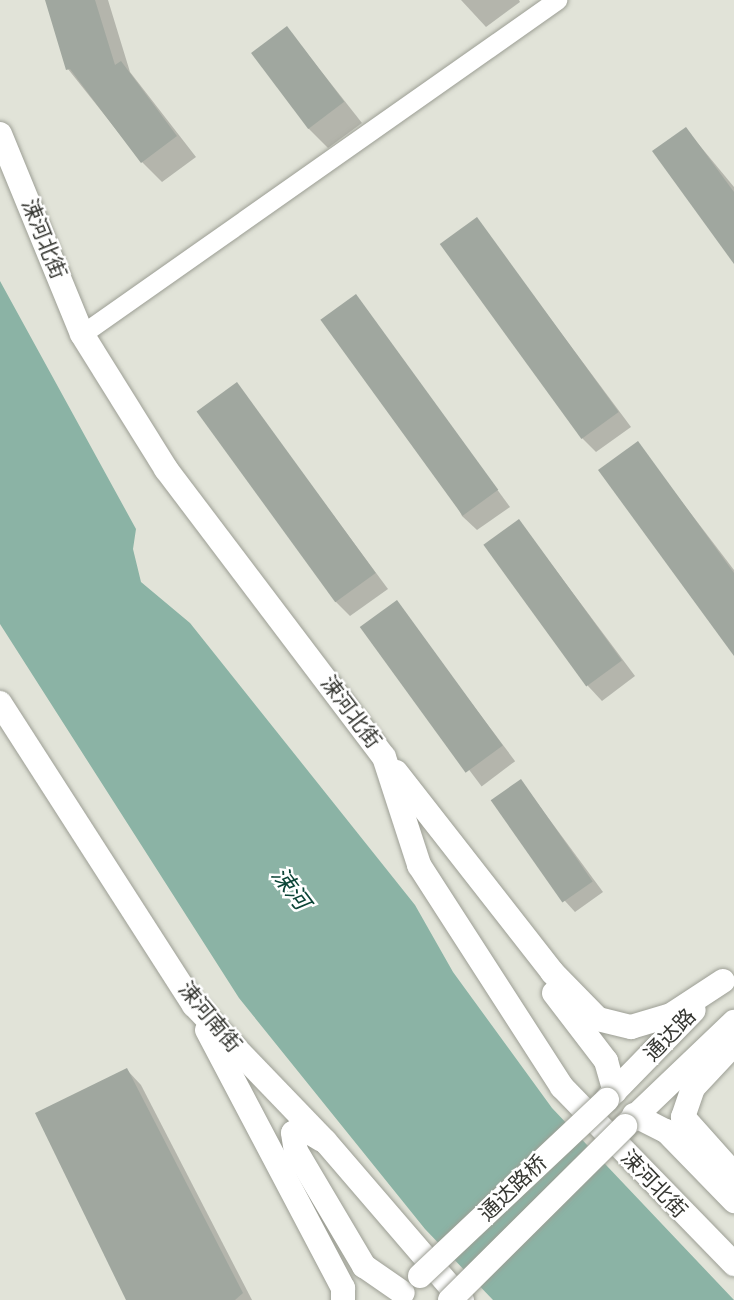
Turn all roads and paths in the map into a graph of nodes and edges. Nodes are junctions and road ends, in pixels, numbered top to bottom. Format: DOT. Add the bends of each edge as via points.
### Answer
graph roads {
  1 [pos="557,0"];
  2 [pos="0,134"];
  3 [pos="82,334"];
  4 [pos="1,705"];
  5 [pos="384,757"];
  6 [pos="430,884"];
  7 [pos="729,975"];
  8 [pos="194,1005"];
  9 [pos="734,1022"];
  10 [pos="734,1044"];
  11 [pos="611,1096"];
  12 [pos="630,1120"];
  13 [pos="324,1141"];
  14 [pos="734,1174"];
  15 [pos="734,1201"];
  16 [pos="734,1264"];
  17 [pos="407,1290"];
  18 [pos="342,1300"];
  19 [pos="450,1300"];
  20 [pos="462,1300"];
  1 -- 3 [label="street"];
  2 -- 3 [label="main road, 涑河北街"];
  3 -- 5 [label="main road, 涑河北街" via="166,469"];
  4 -- 8 [label="main road, 涑河南街"];
  5 -- 6 [label="main road, 涑河北街" via="419,865"];
  5 -- 7 [label="main road" via="552,972 598,1018 631,1027 671,1015"];
  6 -- 11 [label="main road" via="438,866 446,862 456,866 606,1061"];
  6 -- 16 [label="main road, 涑河北街" via="562,1087"];
  7 -- 11 [label="main road, 通达路"];
  8 -- 13 [label="main road, 涑河南街"];
  8 -- 18 [label="main road" via="343,1288"];
  9 -- 12 [label="main road, 通达路"];
  10 -- 14 [label="main road" via="693,1088 683,1116"];
  11 -- 17 [label="main road, 通达路桥, bridge"];
  12 -- 15 [label="main road" via="666,1131"];
  12 -- 19 [label="main road, 通达路桥, bridge"];
  13 -- 17 [label="main road" via="302,1128 293,1133 296,1151 364,1266"];
  13 -- 20 [label="main road, 涑河南街"];
}
